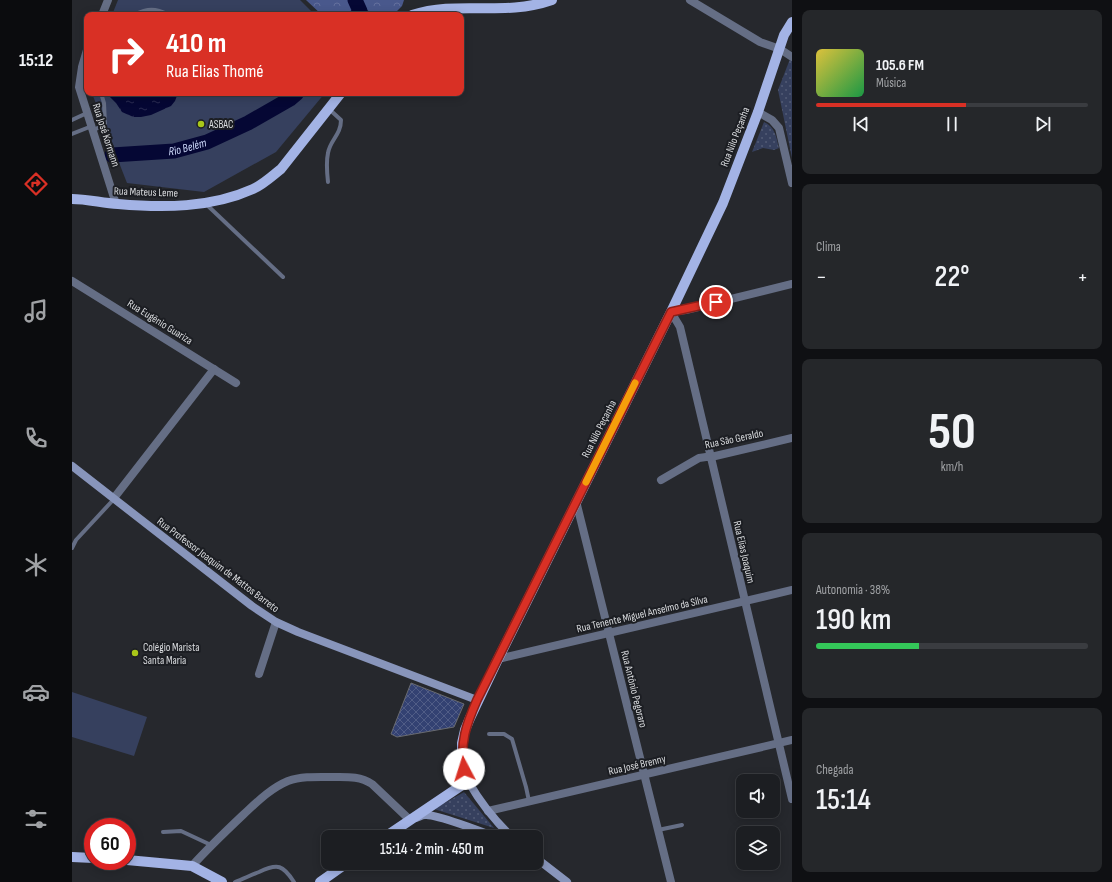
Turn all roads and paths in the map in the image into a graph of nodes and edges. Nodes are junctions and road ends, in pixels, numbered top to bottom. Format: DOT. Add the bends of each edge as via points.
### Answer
graph roads {
  1 [pos="108,0"];
  2 [pos="552,0"];
  3 [pos="690,0"];
  4 [pos="103,12"];
  5 [pos="140,12"];
  6 [pos="162,12"];
  7 [pos="419,12"];
  8 [pos="792,22"];
  9 [pos="780,49"];
  10 [pos="792,57"];
  11 [pos="84,60"];
  12 [pos="103,96"];
  13 [pos="340,96"];
  14 [pos="329,109"];
  15 [pos="758,112"];
  16 [pos="87,113"];
  17 [pos="72,120"];
  18 [pos="93,128"];
  19 [pos="72,134"];
  20 [pos="328,182"];
  21 [pos="792,183"];
  22 [pos="72,199"];
  23 [pos="204,202"];
  24 [pos="116,204"];
  25 [pos="283,277"];
  26 [pos="72,281"];
  27 [pos="792,284"];
  28 [pos="671,312"];
  29 [pos="214,369"];
  30 [pos="236,383"];
  31 [pos="792,438"];
  32 [pos="711,458"];
  33 [pos="72,466"];
  34 [pos="661,480"];
  35 [pos="114,498"];
  36 [pos="576,501"];
  37 [pos="72,548"];
  38 [pos="792,590"];
  39 [pos="745,601"];
  40 [pos="276,622"];
  41 [pos="609,633"];
  42 [pos="498,659"];
  43 [pos="259,674"];
  44 [pos="477,700"];
  45 [pos="489,734"];
  46 [pos="792,740"];
  47 [pos="779,743"];
  48 [pos="644,774"];
  49 [pos="468,781"];
  50 [pos="792,799"];
  51 [pos="529,801"];
  52 [pos="488,811"];
  53 [pos="410,820"];
  54 [pos="682,825"];
  55 [pos="395,830"];
  56 [pos="478,830"];
  57 [pos="506,830"];
  58 [pos="658,830"];
  59 [pos="163,832"];
  60 [pos="211,845"];
  61 [pos="72,857"];
  62 [pos="84,858"];
  63 [pos="136,861"];
  64 [pos="543,863"];
  65 [pos="192,866"];
  66 [pos="337,870"];
  67 [pos="222,882"];
  68 [pos="235,882"];
  69 [pos="294,882"];
  70 [pos="320,882"];
  71 [pos="567,882"];
  72 [pos="671,882"];
  1 -- 4 [label="street"];
  2 -- 7 [label="main road" via="512,7 453,2"];
  3 -- 9 [label="street" via="760,42"];
  5 -- 6 [label="lane" via="145,9"];
  8 -- 9 [label="main road, Rua Nilo Peçanha" via="784,35"];
  9 -- 10 [label="street"];
  9 -- 15 [label="main road, Rua Nilo Peçanha"];
  11 -- 16 [label="street, Rua José Kormann" via="79,87"];
  12 -- 18 [label="lane" via="105,124"];
  13 -- 14 [label="main road, Rua Mateus Leme"];
  14 -- 20 [label="lane" via="341,120 341,128 328,152"];
  14 -- 23 [label="main road, Rua Mateus Leme" via="281,169 269,180 237,195"];
  15 -- 21 [label="street" via="772,120 779,128"];
  15 -- 28 [label="main road, Rua Nilo Peçanha" via="722,203"];
  16 -- 17 [label="lane"];
  16 -- 18 [label="street, Rua José Kormann"];
  18 -- 19 [label="lane"];
  18 -- 24 [label="street, Rua José Kormann"];
  22 -- 24 [label="main road, Rua Mateus Leme"];
  23 -- 24 [label="main road, Rua Mateus Leme" via="164,206"];
  23 -- 25 [label="lane"];
  26 -- 29 [label="street, Rua Eugênio Guariza"];
  27 -- 28 [label="street"];
  28 -- 32 [label="street, Rua Elias Joaquim" via="680,327"];
  28 -- 36 [label="main road, Rua Nilo Peçanha"];
  29 -- 30 [label="street, Rua Eugênio Guariza"];
  29 -- 35 [label="street"];
  31 -- 32 [label="street, Rua São Geraldo"];
  32 -- 34 [label="street, Rua São Geraldo" via="699,458"];
  32 -- 39 [label="street, Rua Elias Joaquim"];
  33 -- 35 [label="main road, Rua Professor Joaquim de Mattos Barreto"];
  35 -- 37 [label="lane" via="76,540"];
  35 -- 40 [label="main road, Rua Professor Joaquim de Mattos Barreto"];
  36 -- 41 [label="street, Rua Antônio Pegoraro"];
  36 -- 42 [label="main road, Rua Nilo Peçanha"];
  38 -- 39 [label="street, Rua Tenente Miguel Anselmo da Silva"];
  39 -- 41 [label="street, Rua Tenente Miguel Anselmo da Silva"];
  39 -- 47 [label="street, Rua Elias Joaquim"];
  40 -- 43 [label="street"];
  40 -- 44 [label="main road, Rua Professor Joaquim de Mattos Barreto"];
  41 -- 42 [label="street, Rua Tenente Miguel Anselmo da Silva"];
  41 -- 48 [label="street, Rua Antônio Pegoraro"];
  42 -- 44 [label="main road, Rua Nilo Peçanha"];
  44 -- 49 [label="main road, Rua Nilo Peçanha" via="462,743 462,756"];
  45 -- 51 [label="lane" via="504,734 512,740"];
  46 -- 47 [label="street, Rua José Brenny"];
  47 -- 48 [label="street, Rua José Brenny"];
  47 -- 50 [label="street, Rua Elias Joaquim"];
  48 -- 51 [label="street, Rua José Brenny"];
  48 -- 58 [label="street, Rua Antônio Pegoraro"];
  49 -- 52 [label="main road, Rua Nilo Peçanha"];
  49 -- 53 [label="main road"];
  51 -- 52 [label="street, Rua José Brenny"];
  52 -- 57 [label="main road, Rua Nilo Peçanha"];
  53 -- 55 [label="main road"];
  53 -- 56 [label="main road" via="425,815 433,816"];
  53 -- 60 [label="street" via="365,779 295,779 268,793"];
  54 -- 58 [label="lane"];
  58 -- 72 [label="street, Rua Antônio Pegoraro"];
  59 -- 60 [label="lane" via="182,831"];
  60 -- 65 [label="street"];
  61 -- 62 [label="main road"];
  63 -- 65 [label="main road"];
  64 -- 71 [label="main road"];
  65 -- 67 [label="main road"];
  66 -- 70 [label="main road"];
  68 -- 69 [label="lane" via="272,866 280,867 287,872"];
}
